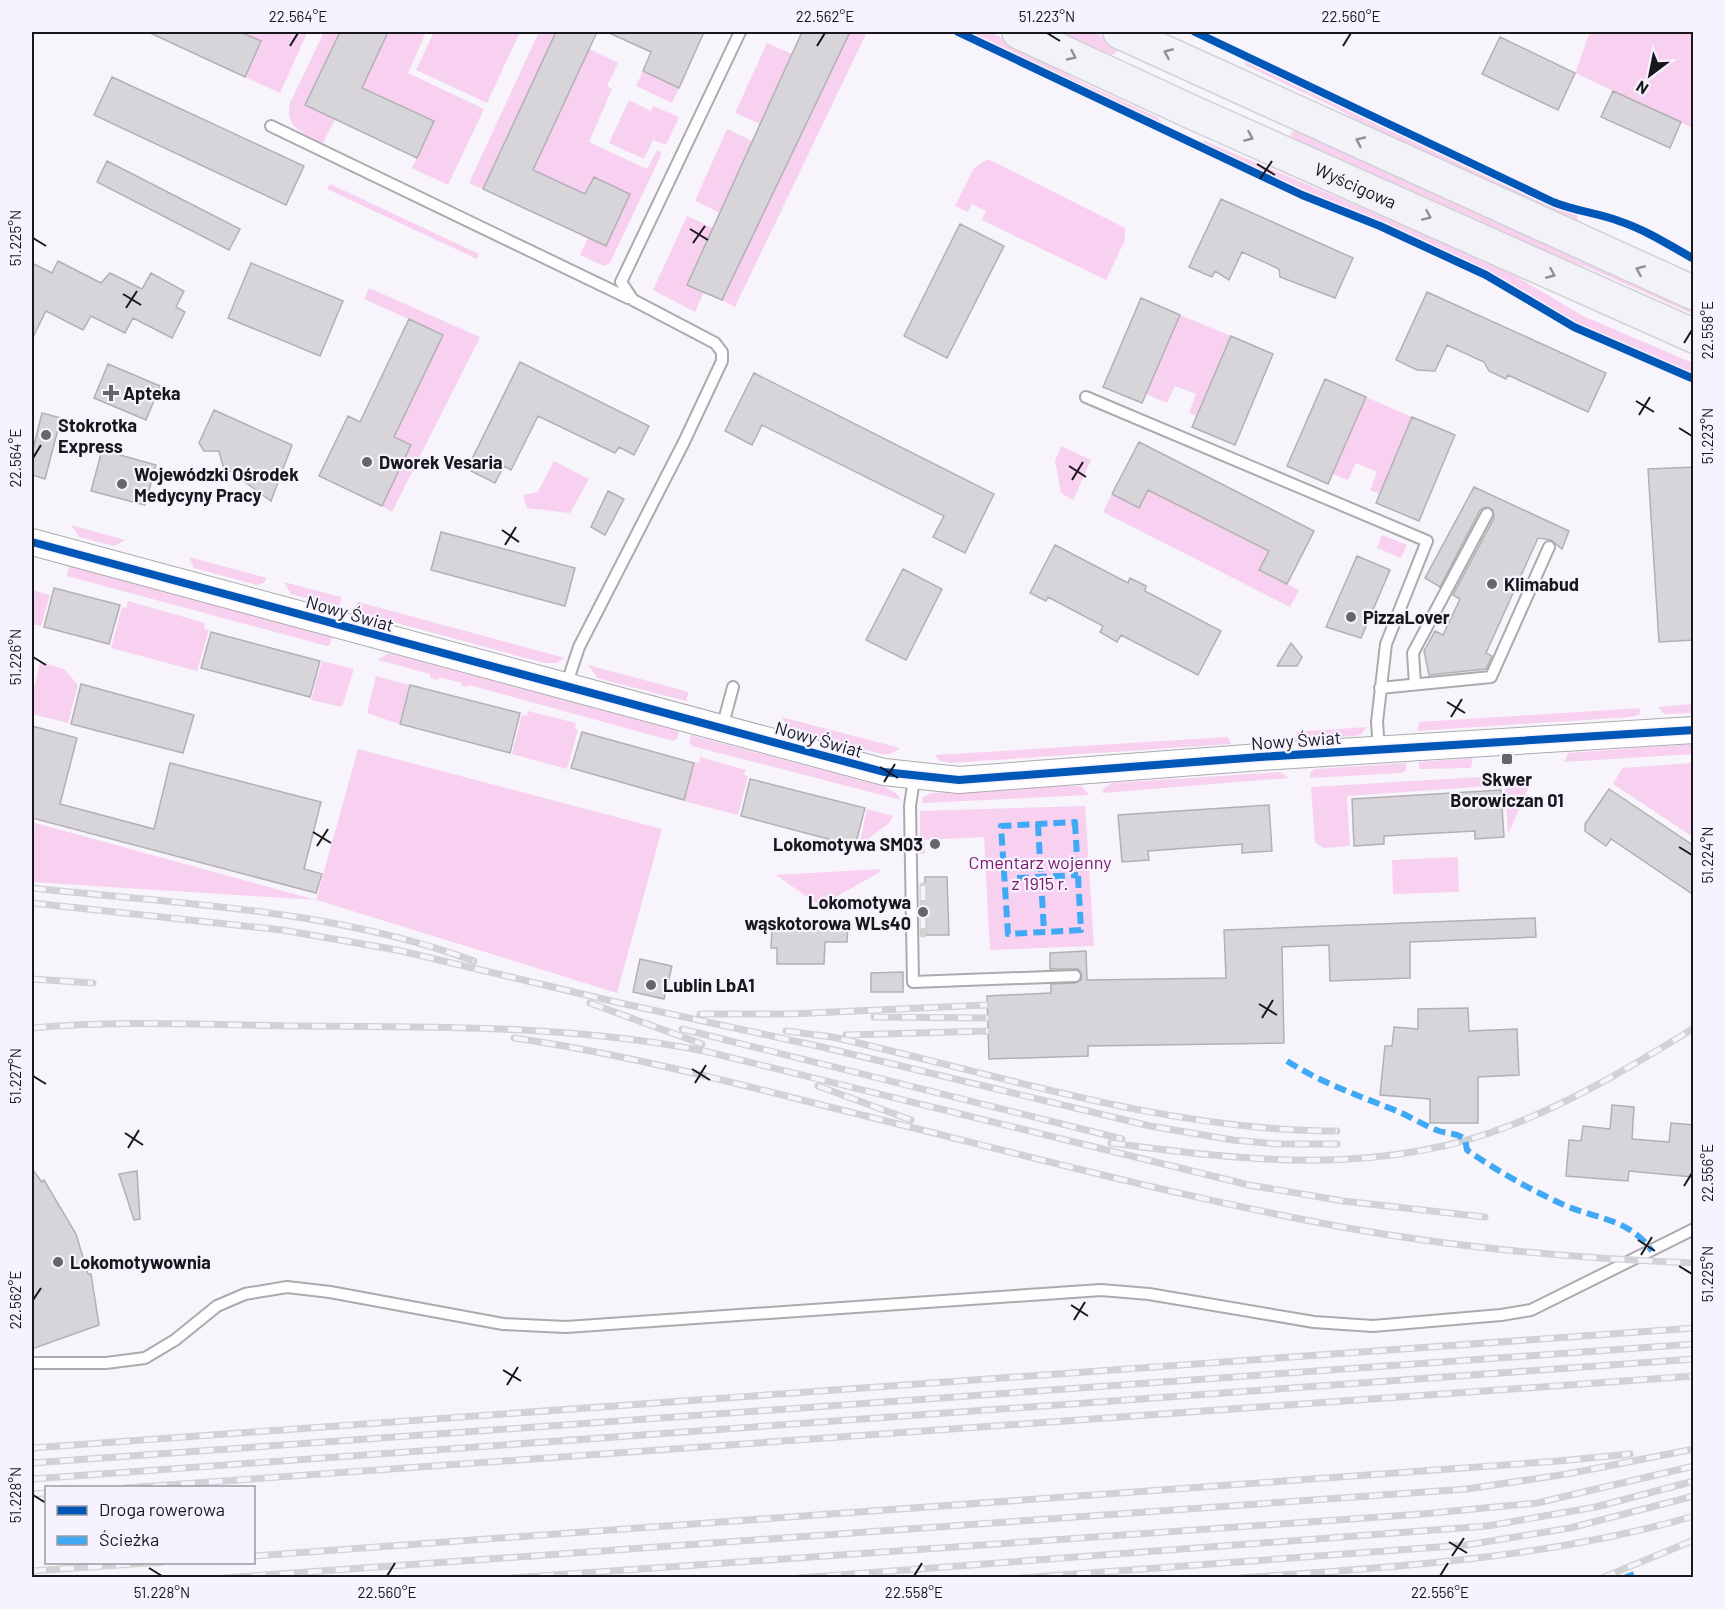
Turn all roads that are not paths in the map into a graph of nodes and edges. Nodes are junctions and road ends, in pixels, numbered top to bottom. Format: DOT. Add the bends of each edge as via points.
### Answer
graph roads {
  1 [pos="740,32"];
  2 [pos="1019,32"];
  3 [pos="1120,32"];
  4 [pos="271,126"];
  5 [pos="1694,293"];
  6 [pos="639,304"];
  7 [pos="1694,336"];
  8 [pos="1086,397"];
  9 [pos="1487,514"];
  10 [pos="32,542"];
  11 [pos="1548,547"];
  12 [pos="1415,684"];
  13 [pos="566,687"];
  14 [pos="733,687"];
  15 [pos="1380,688"];
  16 [pos="722,728"];
  17 [pos="1694,730"];
  18 [pos="1379,750"];
  19 [pos="914,777"];
  20 [pos="1075,976"];
  21 [pos="1694,1229"];
  22 [pos="32,1363"];
  1 -- 6 [label="lane" via="621,282"];
  2 -- 7 [label="main road, Wyścigowa, one-way"];
  5 -- 3 [label="main road, one-way"];
  4 -- 6 [label="lane"];
  6 -- 13 [label="lane" via="716,343 723,361 579,647"];
  8 -- 15 [label="lane" via="1426,541 1386,644"];
  9 -- 12 [label="lane" via="1413,653"];
  10 -- 13 [label="street, Nowy Świat"];
  11 -- 12 [label="lane" via="1491,677"];
  12 -- 15 [label="lane"];
  13 -- 16 [label="street, Nowy Świat"];
  14 -- 16 [label="lane"];
  15 -- 18 [label="lane"];
  16 -- 19 [label="street, Nowy Świat"];
  17 -- 18 [label="street, Nowy Świat"];
  18 -- 19 [label="street, Nowy Świat" via="959,780"];
  19 -- 20 [label="lane" via="910,806 913,982"];
  21 -- 22 [label="lane" via="1532,1310 1385,1325 1314,1322 1149,1293 1101,1290 566,1327 503,1324 287,1287 245,1293 217,1306 145,1358 106,1363"];
}
